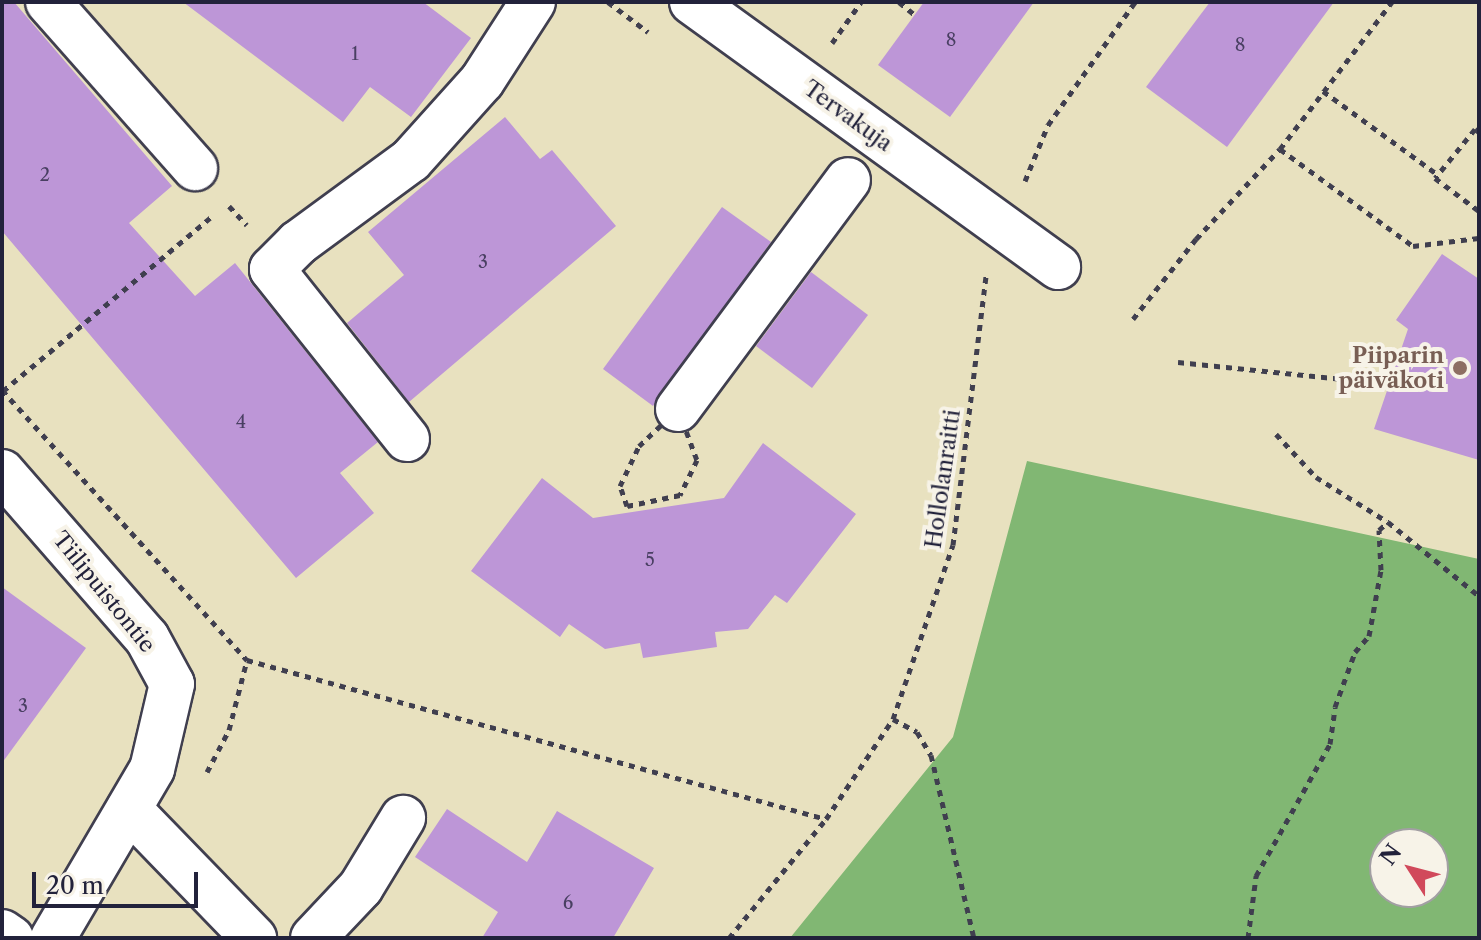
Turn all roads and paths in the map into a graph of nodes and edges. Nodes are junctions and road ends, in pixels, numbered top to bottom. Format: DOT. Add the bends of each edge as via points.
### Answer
graph roads {
  1 [pos="48,2"];
  2 [pos="533,2"];
  3 [pos="692,2"];
  4 [pos="861,2"];
  5 [pos="899,2"];
  6 [pos="1135,2"];
  7 [pos="1392,2"];
  8 [pos="915,15"];
  9 [pos="832,43"];
  10 [pos="1323,91"];
  11 [pos="1479,132"];
  12 [pos="1280,149"];
  13 [pos="195,168"];
  14 [pos="1437,174"];
  15 [pos="848,180"];
  16 [pos="227,203"];
  17 [pos="1479,211"];
  18 [pos="1005,229"];
  19 [pos="1479,238"];
  20 [pos="280,261"];
  21 [pos="1058,267"];
  22 [pos="1133,319"];
  23 [pos="1178,362"];
  24 [pos="1372,382"];
  25 [pos="2,391"];
  26 [pos="678,409"];
  27 [pos="1276,434"];
  28 [pos="407,439"];
  29 [pos="2,472"];
  30 [pos="1388,522"];
  31 [pos="1479,596"];
  32 [pos="893,719"];
  33 [pos="129,809"];
  34 [pos="403,818"];
  35 [pos="826,819"];
  36 [pos="2,932"];
  37 [pos="11,938"];
  38 [pos="53,938"];
  39 [pos="254,938"];
  40 [pos="313,938"];
  41 [pos="729,938"];
  42 [pos="973,938"];
  43 [pos="1248,938"];
  1 -- 13 [label="street"];
  2 -- 20 [label="street" via="482,81 411,160"];
  3 -- 18 [label="street, Tervakuja"];
  4 -- 9 [label="path"];
  5 -- 8 [label="path"];
  6 -- 18 [label="path, Hollolanraitti" via="1048,125"];
  7 -- 10 [label="path"];
  10 -- 12 [label="path"];
  10 -- 14 [label="path"];
  11 -- 14 [label="path" via="1475,129"];
  12 -- 19 [label="path" via="1413,246"];
  12 -- 22 [label="path" via="1196,239"];
  13 -- 16 [label="path"];
  14 -- 17 [label="path" via="1435,178"];
  15 -- 26 [label="street"];
  16 -- 20 [label="path"];
  16 -- 25 [label="path"];
  18 -- 21 [label="street, Tervakuja"];
  18 -- 32 [label="path, Hollolanraitti" via="984,279 953,545"];
  20 -- 28 [label="street" via="272,269"];
  23 -- 24 [label="path"];
  25 -- 35 [label="path" via="247,660"];
  26 -- 26 [label="path" via="697,460 680,495 627,506 620,486 639,446"];
  27 -- 30 [label="path" via="1316,477"];
  29 -- 33 [label="street, Tiilipuistontie" via="147,638 172,684 152,769"];
  30 -- 31 [label="path"];
  30 -- 43 [label="path" via="1379,530 1381,570 1369,636 1355,652 1335,707 1330,744 1256,876"];
  32 -- 35 [label="path, Hollolanraitti"];
  32 -- 42 [label="path" via="917,732 931,755"];
  33 -- 38 [label="street, Tiilipuistontie"];
  33 -- 39 [label="street"];
  34 -- 40 [label="street" via="361,887"];
  35 -- 41 [label="path, Hollolanraitti"];
  36 -- 37 [label="street"];
}
